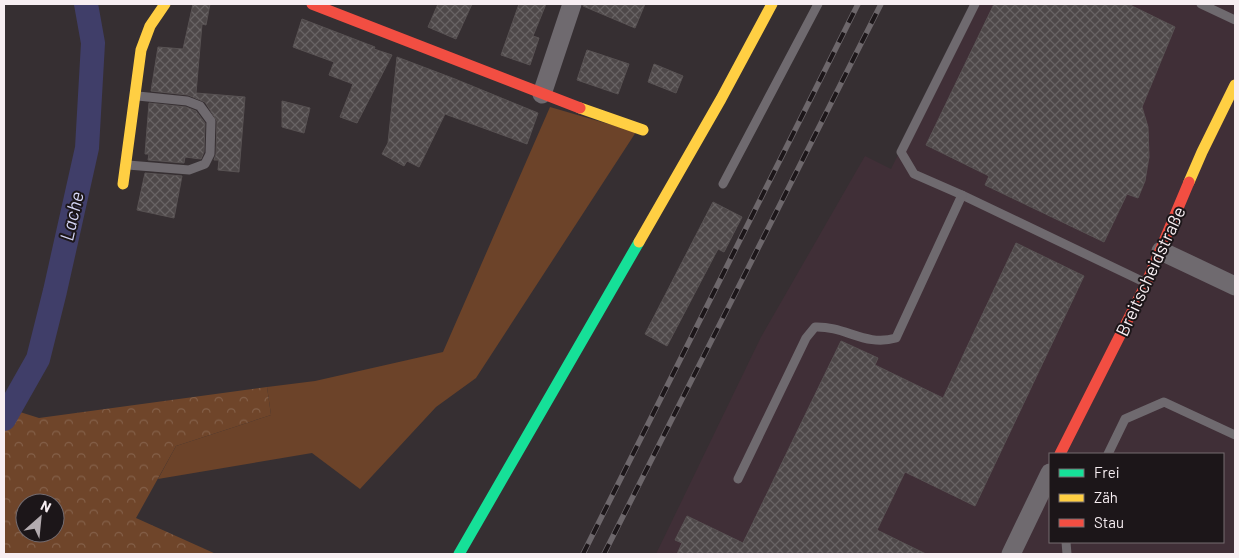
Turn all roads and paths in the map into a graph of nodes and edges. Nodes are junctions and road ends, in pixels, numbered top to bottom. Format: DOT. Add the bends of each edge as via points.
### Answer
graph roads {
  1 [pos="165,4"];
  2 [pos="312,4"];
  3 [pos="572,4"];
  4 [pos="772,4"];
  5 [pos="818,4"];
  6 [pos="975,4"];
  7 [pos="1201,4"];
  8 [pos="1235,20"];
  9 [pos="1235,85"];
  10 [pos="542,94"];
  11 [pos="135,95"];
  12 [pos="643,130"];
  13 [pos="126,164"];
  14 [pos="123,184"];
  15 [pos="723,184"];
  16 [pos="962,195"];
  17 [pos="1161,250"];
  18 [pos="1146,284"];
  19 [pos="1235,286"];
  20 [pos="1235,435"];
  21 [pos="1061,453"];
  22 [pos="1108,453"];
  23 [pos="1049,475"];
  24 [pos="738,479"];
  25 [pos="459,554"];
  26 [pos="1011,554"];
  1 -- 11 [label="street" via="146,33"];
  2 -- 10 [label="street"];
  3 -- 10 [label="street"];
  4 -- 25 [label="street" via="716,108"];
  5 -- 15 [label="lane"];
  6 -- 16 [label="lane" via="901,152 914,174"];
  7 -- 8 [label="lane"];
  9 -- 17 [label="street, Breitscheidstraße" via="1202,152"];
  10 -- 12 [label="street"];
  11 -- 13 [label="street"];
  11 -- 13 [label="lane" via="186,101 200,106 211,121 210,154 205,164 189,170"];
  13 -- 14 [label="street"];
  16 -- 18 [label="lane"];
  16 -- 24 [label="lane" via="896,338 885,342 870,340 829,326 816,327 806,338"];
  17 -- 18 [label="street, Breitscheidstraße"];
  17 -- 19 [label="street"];
  18 -- 21 [label="street, Breitscheidstraße"];
  20 -- 22 [label="lane" via="1164,402 1125,419"];
  23 -- 26 [label="street"];
}
